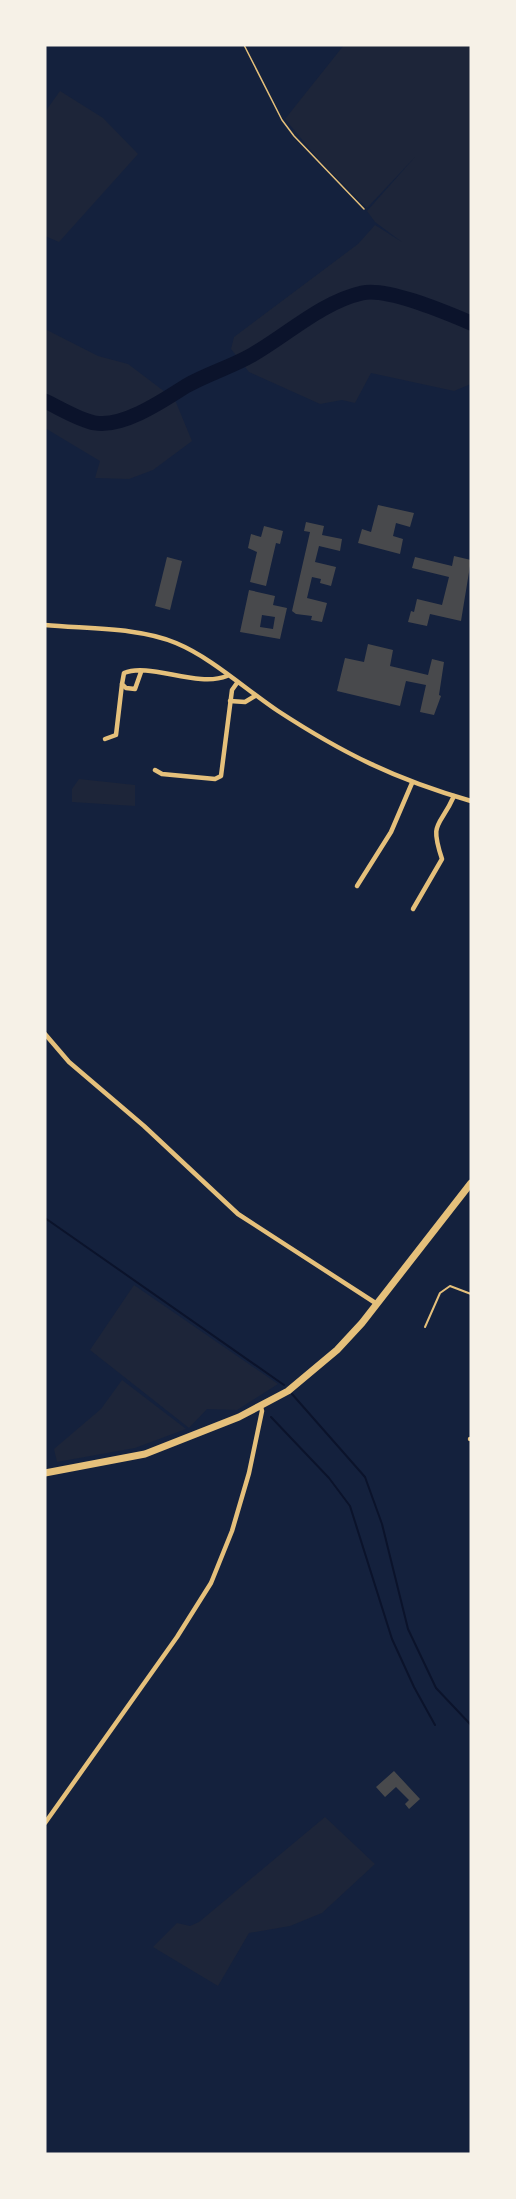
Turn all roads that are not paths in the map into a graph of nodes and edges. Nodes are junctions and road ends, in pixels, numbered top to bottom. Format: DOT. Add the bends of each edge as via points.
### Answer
graph roads {
  1 [pos="45,625"];
  2 [pos="141,672"];
  3 [pos="227,676"];
  4 [pos="237,682"];
  5 [pos="122,684"];
  6 [pos="255,696"];
  7 [pos="230,701"];
  8 [pos="105,739"];
  9 [pos="155,770"];
  10 [pos="412,783"];
  11 [pos="454,796"];
  12 [pos="471,801"];
  13 [pos="357,885"];
  14 [pos="413,909"];
  15 [pos="45,1034"];
  16 [pos="470,1186"];
  17 [pos="471,1294"];
  18 [pos="377,1304"];
  19 [pos="425,1327"];
  20 [pos="261,1407"];
  21 [pos="45,1473"];
  22 [pos="45,1823"];
  1 -- 3 [label="street" via="159,637 187,648"];
  2 -- 3 [label="street" via="209,679"];
  2 -- 5 [label="street" via="124,673"];
  2 -- 5 [label="street" via="135,689"];
  3 -- 4 [label="street"];
  4 -- 6 [label="street"];
  4 -- 7 [label="street"];
  5 -- 8 [label="street" via="116,735"];
  6 -- 7 [label="street" via="244,702"];
  6 -- 10 [label="street" via="336,748"];
  7 -- 9 [label="street" via="218,778 162,774"];
  10 -- 11 [label="street"];
  10 -- 13 [label="street" via="391,832"];
  11 -- 12 [label="street"];
  11 -- 14 [label="street" via="434,833 442,859"];
  15 -- 18 [label="street" via="69,1062 238,1214"];
  16 -- 18 [label="main road"];
  17 -- 19 [label="lane" via="450,1286 440,1293"];
  18 -- 20 [label="main road" via="328,1357 288,1391"];
  20 -- 21 [label="main road" via="145,1454"];
  20 -- 22 [label="street" via="249,1473 211,1583"];
}
